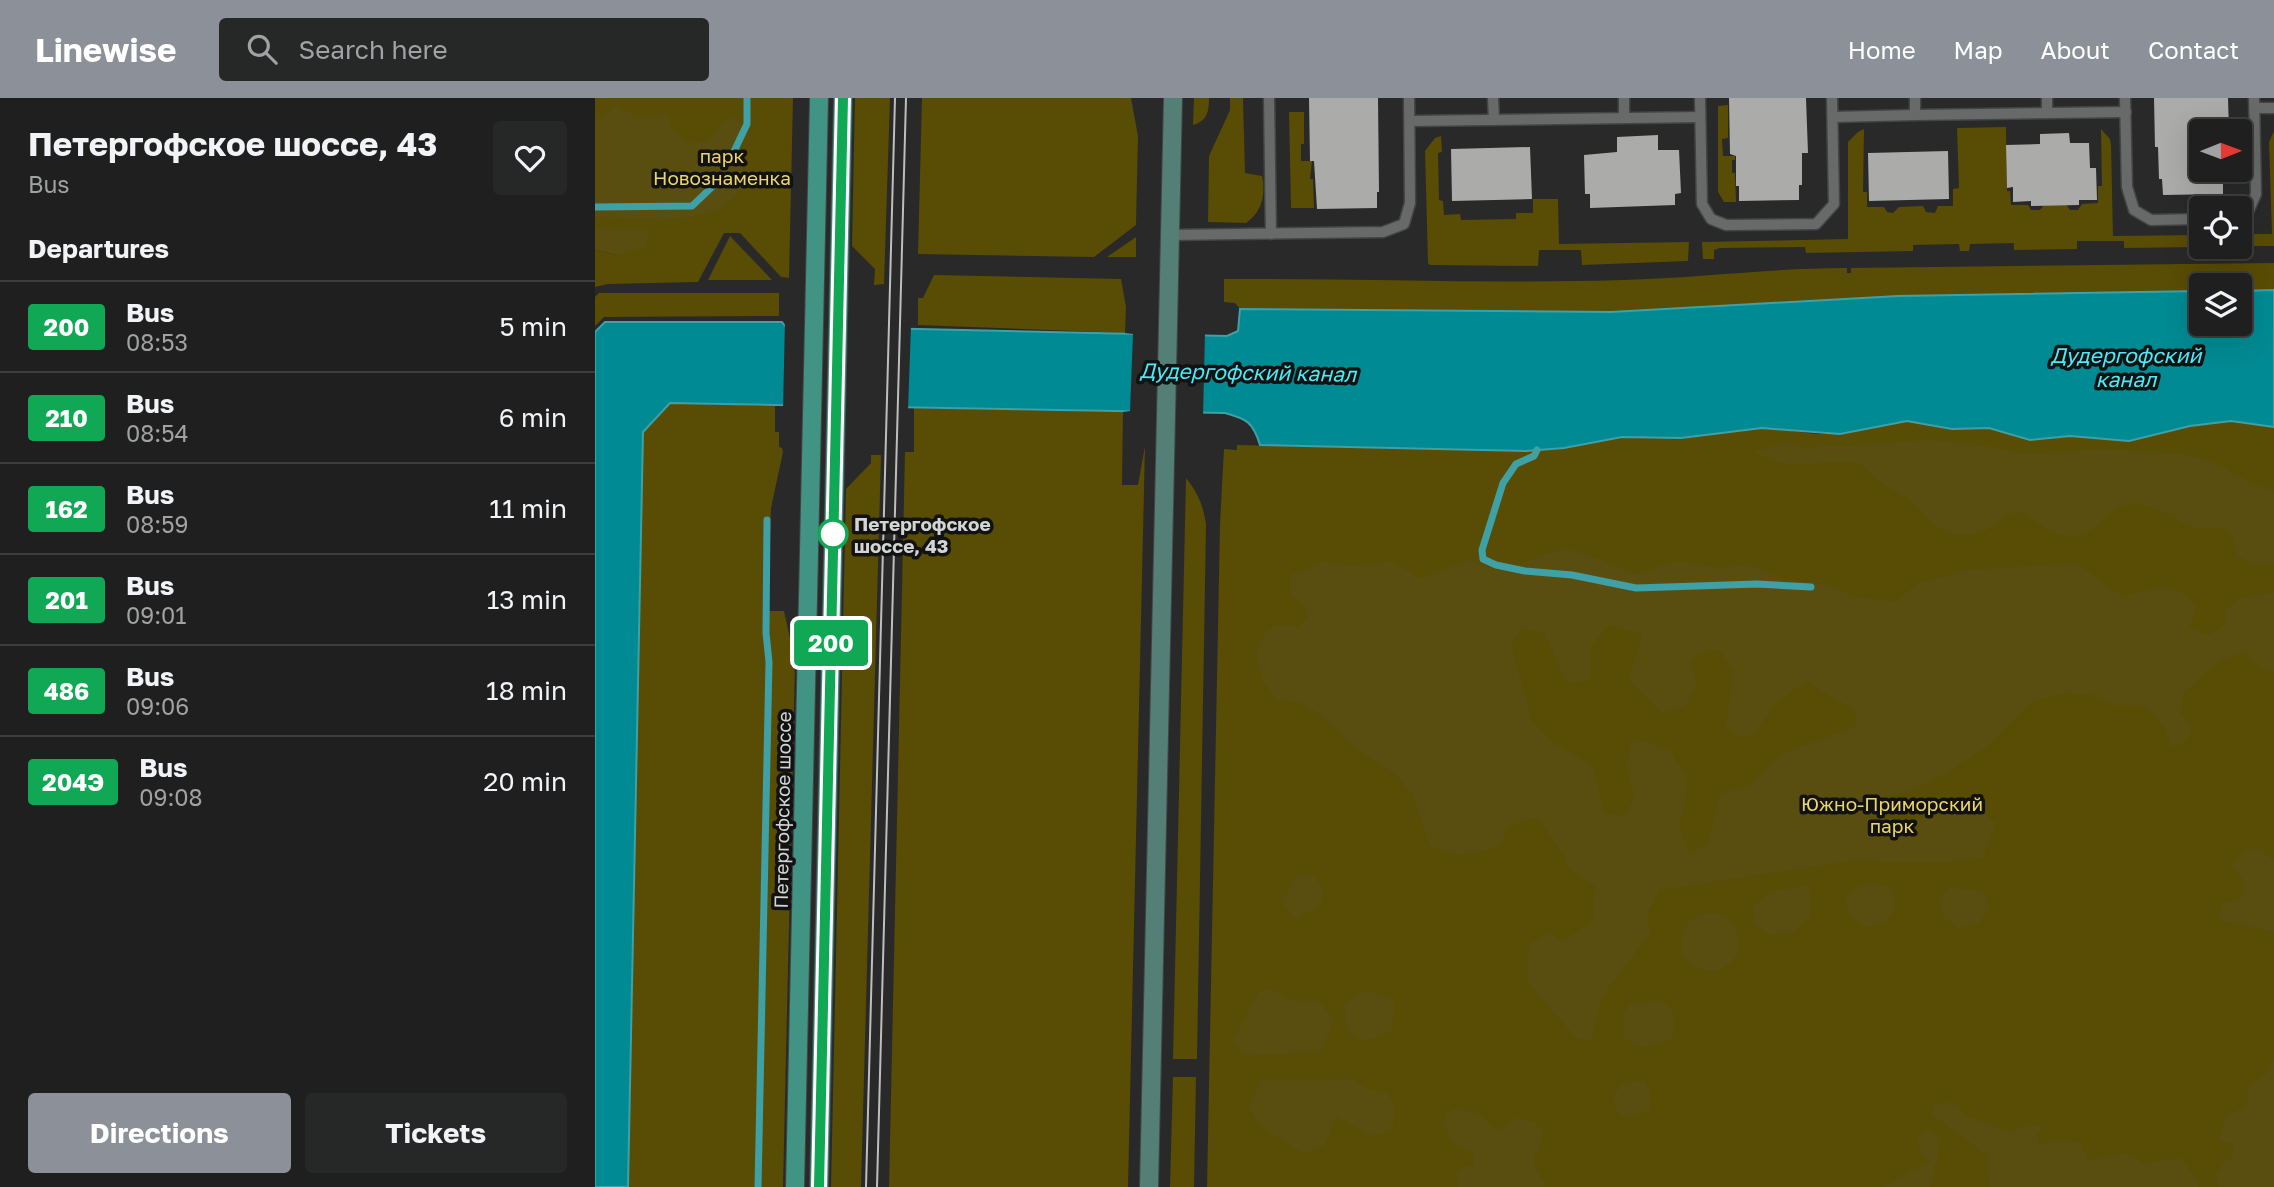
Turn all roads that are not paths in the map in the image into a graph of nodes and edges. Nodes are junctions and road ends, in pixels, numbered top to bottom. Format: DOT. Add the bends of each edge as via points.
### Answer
graph roads {
  1 [pos="819,98"];
  2 [pos="843,98"];
  3 [pos="1173,98"];
  4 [pos="1269,98"];
  5 [pos="1409,98"];
  6 [pos="1493,98"];
  7 [pos="1624,98"];
  8 [pos="1700,98"];
  9 [pos="1832,98"];
  10 [pos="1915,98"];
  11 [pos="2047,98"];
  12 [pos="2125,98"];
  13 [pos="2255,103"];
  14 [pos="2274,108"];
  15 [pos="2126,112"];
  16 [pos="2047,113"];
  17 [pos="1915,115"];
  18 [pos="1624,117"];
  19 [pos="1700,117"];
  20 [pos="1833,117"];
  21 [pos="1494,120"];
  22 [pos="1410,121"];
  23 [pos="2252,203"];
  24 [pos="2189,219"];
  25 [pos="1271,233"];
  26 [pos="1170,235"];
  27 [pos="795,1187"];
  28 [pos="819,1187"];
  29 [pos="1149,1187"];
  1 -- 27 [label="main road, Петергофское шоссе"];
  2 -- 28 [label="main road"];
  3 -- 26 [label="street"];
  4 -- 25 [label="lane"];
  5 -- 22 [label="lane"];
  6 -- 21 [label="lane"];
  7 -- 18 [label="lane"];
  8 -- 19 [label="lane"];
  9 -- 20 [label="lane"];
  10 -- 17 [label="lane"];
  11 -- 16 [label="lane"];
  12 -- 15 [label="lane"];
  13 -- 14 [label="lane"];
  13 -- 23 [label="lane" via="2256,194"];
  15 -- 16 [label="lane"];
  15 -- 24 [label="lane" via="2127,187 2134,210 2151,220"];
  16 -- 17 [label="lane"];
  17 -- 20 [label="lane"];
  18 -- 19 [label="lane"];
  18 -- 21 [label="lane"];
  19 -- 20 [label="lane" via="1702,204 1711,219 1726,225 1816,224 1834,204"];
  21 -- 22 [label="lane"];
  22 -- 25 [label="lane" via="1411,203 1404,224 1383,232"];
  25 -- 26 [label="lane"];
  26 -- 29 [label="street"];
}
